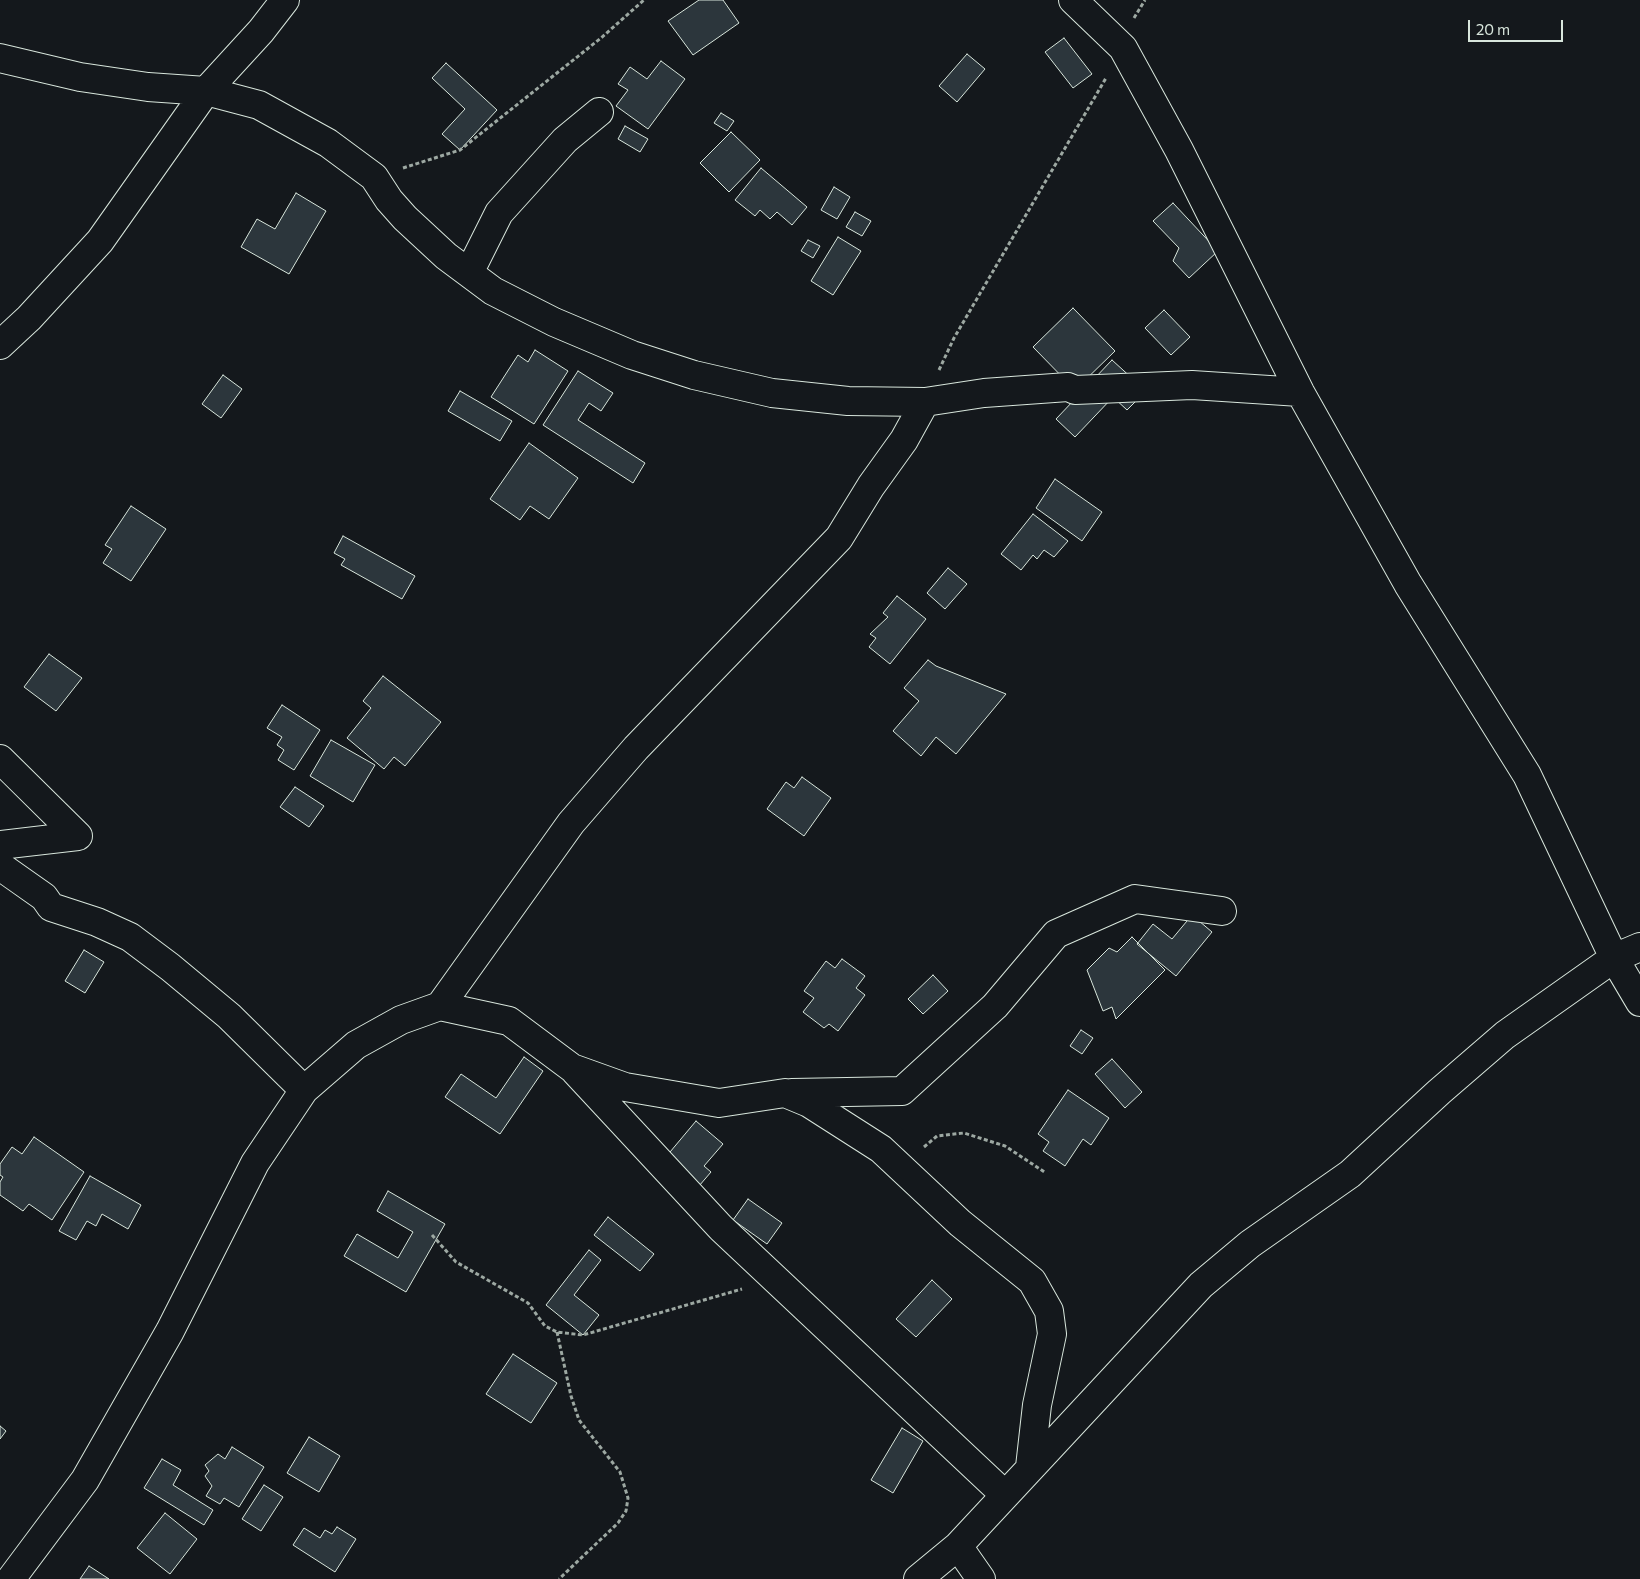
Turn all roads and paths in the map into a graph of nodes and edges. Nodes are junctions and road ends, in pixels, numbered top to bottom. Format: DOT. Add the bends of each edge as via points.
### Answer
graph roads {
  1 [pos="285,0"];
  2 [pos="644,0"];
  3 [pos="1074,0"];
  4 [pos="1123,48"];
  5 [pos="0,58"];
  6 [pos="206,91"];
  7 [pos="599,112"];
  8 [pos="374,178"];
  9 [pos="469,273"];
  10 [pos="0,345"];
  11 [pos="1300,392"];
  12 [pos="925,402"];
  13 [pos="0,759"];
  14 [pos="0,844"];
  15 [pos="0,866"];
  16 [pos="1222,911"];
  17 [pos="1640,947"];
  18 [pos="1614,958"];
  19 [pos="1640,1002"];
  20 [pos="440,1006"];
  21 [pos="572,1068"];
  22 [pos="304,1090"];
  23 [pos="785,1093"];
  24 [pos="881,1150"];
  25 [pos="1046,1172"];
  26 [pos="432,1235"];
  27 [pos="776,1279"];
  28 [pos="557,1332"];
  29 [pos="1030,1467"];
  30 [pos="1004,1494"];
  31 [pos="958,1546"];
  32 [pos="11,1579"];
  33 [pos="559,1579"];
  34 [pos="918,1579"];
  35 [pos="981,1579"];
  1 -- 6 [label="street"];
  2 -- 8 [label="path" via="460,150"];
  3 -- 4 [label="street"];
  4 -- 11 [label="street" via="1179,150"];
  4 -- 12 [label="path" via="954,338"];
  5 -- 6 [label="street" via="80,77"];
  6 -- 8 [label="street" via="259,105 328,143"];
  6 -- 10 [label="street" via="100,241"];
  7 -- 9 [label="street" via="565,140 499,213"];
  8 -- 9 [label="street" via="405,218"];
  9 -- 12 [label="street" via="493,291 554,322 632,355 694,375 781,394 848,401"];
  11 -- 12 [label="street" via="1192,385 1075,390 1068,387 984,393"];
  11 -- 18 [label="street" via="1408,584 1528,775"];
  12 -- 20 [label="street" via="904,440 839,538 636,748 578,816"];
  13 -- 14 [label="street" via="78,836"];
  15 -- 22 [label="street" via="44,897 52,907 130,937 228,1016"];
  16 -- 23 [label="street" via="1135,899 1056,934 995,1006 902,1091"];
  17 -- 18 [label="street"];
  18 -- 19 [label="street"];
  18 -- 29 [label="street" via="1505,1035 1350,1174 1250,1244 1201,1285"];
  20 -- 21 [label="street" via="509,1021"];
  20 -- 22 [label="street" via="401,1020 356,1045"];
  21 -- 23 [label="street" via="625,1087 719,1103"];
  21 -- 27 [label="street" via="721,1228"];
  22 -- 32 [label="street" via="255,1163 170,1331 85,1480"];
  23 -- 24 [label="street" via="816,1107"];
  24 -- 25 [label="path" via="923,1147 937,1136 964,1133 1005,1146"];
  24 -- 29 [label="street" via="960,1223 1032,1281 1049,1311 1052,1334 1037,1404"];
  26 -- 28 [label="path" via="456,1262 528,1303 545,1326"];
  27 -- 28 [label="path" via="583,1335"];
  27 -- 30 [label="street"];
  28 -- 33 [label="path" via="579,1420 620,1472 628,1498 626,1511 618,1523"];
  29 -- 30 [label="street"];
  30 -- 31 [label="street"];
  31 -- 34 [label="street"];
  31 -- 35 [label="street"];
}
